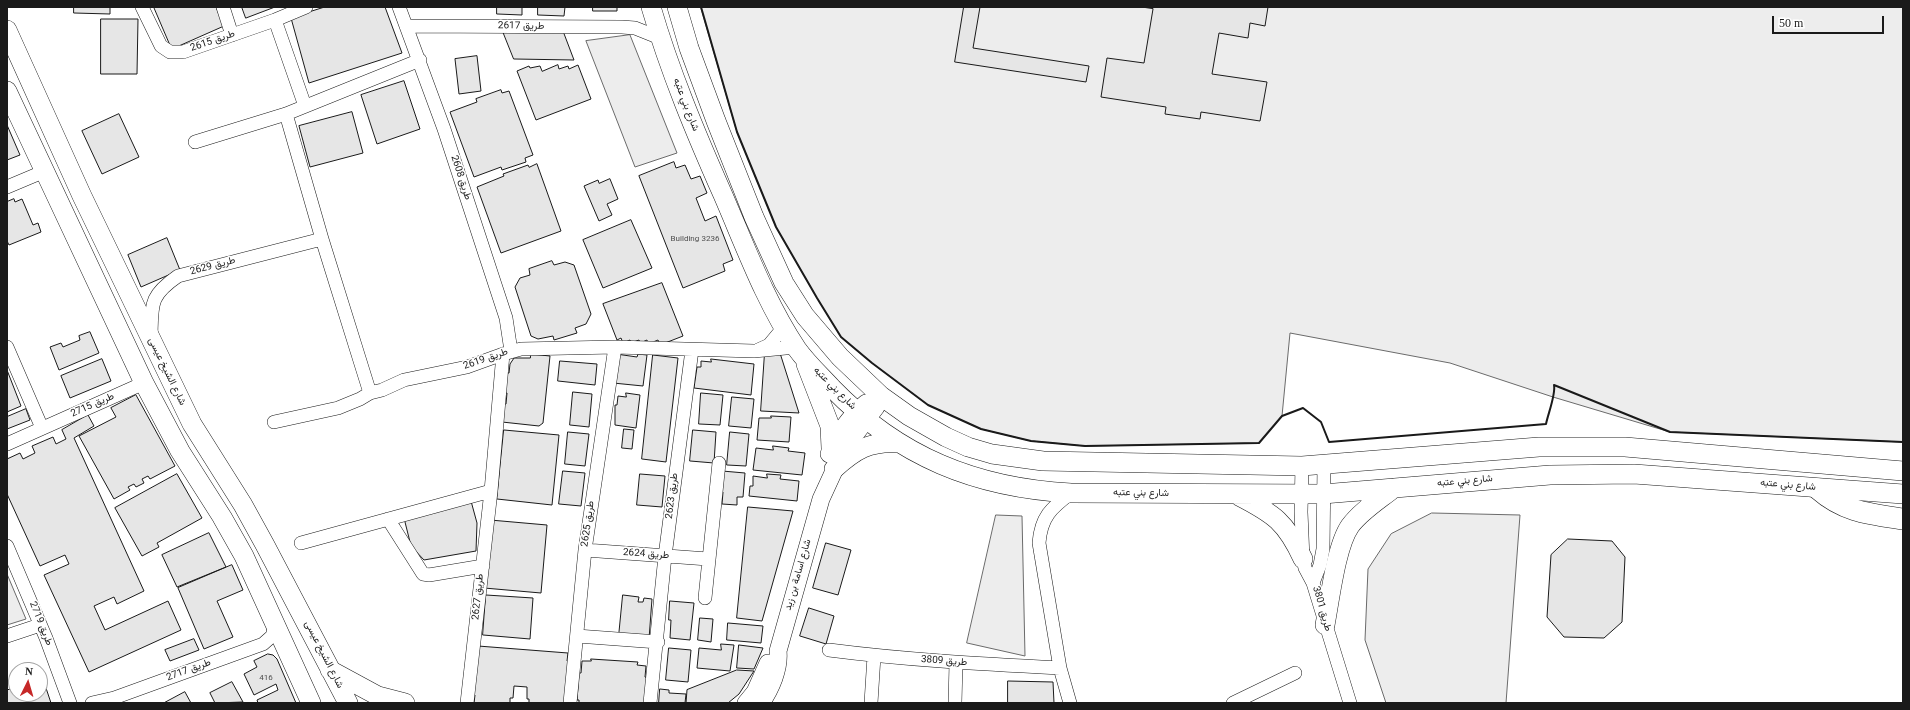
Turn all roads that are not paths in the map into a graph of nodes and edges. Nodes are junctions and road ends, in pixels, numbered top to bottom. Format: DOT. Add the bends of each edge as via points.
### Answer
graph roads {
  1 [pos="142,7"];
  2 [pos="223,7"];
  3 [pos="306,7"];
  4 [pos="399,7"];
  5 [pos="650,7"];
  6 [pos="677,7"];
  7 [pos="275,20"];
  8 [pos="407,26"];
  9 [pos="629,28"];
  10 [pos="7,30"];
  11 [pos="232,35"];
  12 [pos="660,38"];
  13 [pos="420,60"];
  14 [pos="7,91"];
  15 [pos="305,106"];
  16 [pos="286,114"];
  17 [pos="195,142"];
  18 [pos="45,171"];
  19 [pos="7,187"];
  20 [pos="322,239"];
  21 [pos="784,327"];
  22 [pos="151,342"];
  23 [pos="7,347"];
  24 [pos="615,347"];
  25 [pos="692,350"];
  26 [pos="754,351"];
  27 [pos="507,352"];
  28 [pos="800,353"];
  29 [pos="144,383"];
  30 [pos="370,393"];
  31 [pos="881,396"];
  32 [pos="861,415"];
  33 [pos="274,422"];
  34 [pos="42,428"];
  35 [pos="899,443"];
  36 [pos="7,444"];
  37 [pos="831,448"];
  38 [pos="719,463"];
  39 [pos="1302,466"];
  40 [pos="1324,466"];
  41 [pos="834,469"];
  42 [pos="1903,471"];
  43 [pos="1395,488"];
  44 [pos="1818,489"];
  45 [pos="491,491"];
  46 [pos="1071,493"];
  47 [pos="1301,494"];
  48 [pos="1323,494"];
  49 [pos="1903,494"];
  50 [pos="1238,495"];
  51 [pos="820,499"];
  52 [pos="388,519"];
  53 [pos="1903,519"];
  54 [pos="301,543"];
  55 [pos="7,546"];
  56 [pos="585,550"];
  57 [pos="665,556"];
  58 [pos="708,559"];
  59 [pos="1303,559"];
  60 [pos="483,566"];
  61 [pos="1314,583"];
  62 [pos="705,598"];
  63 [pos="40,625"];
  64 [pos="1325,625"];
  65 [pos="275,626"];
  66 [pos="7,636"];
  67 [pos="577,636"];
  68 [pos="658,642"];
  69 [pos="829,650"];
  70 [pos="778,651"];
  71 [pos="874,656"];
  72 [pos="956,663"];
  73 [pos="1060,668"];
  74 [pos="330,670"];
  75 [pos="1295,673"];
  76 [pos="70,703"];
  77 [pos="92,703"];
  78 [pos="311,703"];
  79 [pos="348,703"];
  80 [pos="405,703"];
  81 [pos="467,703"];
  82 [pos="570,703"];
  83 [pos="650,703"];
  84 [pos="746,703"];
  85 [pos="761,703"];
  86 [pos="871,703"];
  87 [pos="955,703"];
  88 [pos="1070,703"];
  89 [pos="1233,703"];
  90 [pos="1350,703"];
  1 -- 11 [label="street, طريق 2615" via="161,46 170,52 183,52"];
  2 -- 11 [label="street"];
  3 -- 7 [label="street, طريق 2615"];
  4 -- 8 [label="street, طريق 2608"];
  5 -- 9 [label="street"];
  5 -- 12 [label="main road, شارع بني عتبه"];
  6 -- 31 [label="main road" via="716,121 754,218 784,283 805,316 840,357"];
  7 -- 11 [label="street, طريق 2615"];
  7 -- 15 [label="street"];
  8 -- 9 [label="street, طريق 2617"];
  8 -- 13 [label="street, طريق 2608"];
  9 -- 12 [label="street, طريق 2617" via="649,32"];
  10 -- 22 [label="main road, شارع الشيخ عيسى"];
  12 -- 21 [label="main road, شارع بني عتبه" via="692,126 761,287"];
  13 -- 15 [label="street"];
  13 -- 27 [label="street, طريق 2608" via="506,318"];
  14 -- 18 [label="main road"];
  15 -- 16 [label="street"];
  16 -- 17 [label="street"];
  16 -- 20 [label="street"];
  18 -- 19 [label="street"];
  18 -- 29 [label="main road"];
  20 -- 22 [label="street, طريق 2629" via="178,276 162,287 155,298"];
  20 -- 30 [label="street"];
  21 -- 26 [label="street, طريق 2619" via="769,345"];
  21 -- 28 [label="main road, شارع بني عتبه"];
  22 -- 74 [label="main road, شارع الشيخ عيسى" via="192,424 266,545"];
  23 -- 34 [label="street"];
  24 -- 25 [label="street, طريق 2619"];
  24 -- 27 [label="street, طريق 2619"];
  24 -- 56 [label="street, طريق 2625"];
  25 -- 26 [label="street, طريق 2619"];
  25 -- 57 [label="street, طريق 2623"];
  26 -- 28 [label="street, طريق 2619"];
  27 -- 30 [label="street, طريق 2619" via="467,367 404,380"];
  27 -- 45 [label="street, طريق 2627"];
  28 -- 32 [label="main road, شارع بني عتبه"];
  28 -- 37 [label="main road" via="830,426"];
  29 -- 34 [label="street, طريق 2715"];
  29 -- 65 [label="main road" via="180,451 244,556"];
  30 -- 33 [label="street, طريق 2619" via="338,408"];
  31 -- 32 [label="street, شارع اسامة بن زيد" via="867,402"];
  31 -- 39 [label="main road" via="946,437 992,454 1042,461"];
  32 -- 35 [label="main road, شارع بني عتبه"];
  32 -- 37 [label="street, شارع اسامة بن زيد"];
  32 -- 41 [label="street, شارع اسامة بن زيد"];
  34 -- 36 [label="street, طريق 2715"];
  35 -- 41 [label="main road" via="865,446"];
  35 -- 46 [label="main road, شارع بني عتبه" via="966,475 1033,491"];
  37 -- 51 [label="street, شارع اسامة بن زيد" via="824,465"];
  38 -- 58 [label="street"];
  39 -- 40 [label="main road"];
  39 -- 47 [label="street"];
  40 -- 42 [label="main road" via="1497,450 1582,446 1667,450"];
  40 -- 48 [label="street, طريق 3801"];
  41 -- 51 [label="street, شارع اسامة بن زيد"];
  43 -- 44 [label="main road, شارع بني عتبه" via="1606,473"];
  43 -- 48 [label="main road, شارع بني عتبه"];
  43 -- 64 [label="main road" via="1364,511 1350,527 1341,546"];
  44 -- 49 [label="main road, شارع بني عتبه"];
  44 -- 53 [label="main road" via="1830,500 1853,510"];
  45 -- 52 [label="street"];
  45 -- 60 [label="street, طريق 2627"];
  46 -- 50 [label="main road, شارع بني عتبه"];
  46 -- 73 [label="street" via="1044,519 1039,543"];
  47 -- 48 [label="main road, شارع بني عتبه"];
  47 -- 50 [label="main road, شارع بني عتبه"];
  47 -- 59 [label="street"];
  48 -- 61 [label="street, طريق 3801" via="1322,549"];
  50 -- 59 [label="main road" via="1277,518 1294,539"];
  51 -- 70 [label="street, شارع اسامة بن زيد"];
  52 -- 54 [label="street"];
  52 -- 60 [label="street" via="423,574"];
  55 -- 63 [label="street, طريق 2719"];
  56 -- 57 [label="street, طريق 2624"];
  56 -- 67 [label="street, طريق 2625"];
  57 -- 58 [label="street, طريق 2624"];
  57 -- 68 [label="street, طريق 2623"];
  58 -- 62 [label="street"];
  59 -- 61 [label="street"];
  60 -- 81 [label="street, طريق 2627"];
  61 -- 64 [label="street, طريق 3801"];
  63 -- 66 [label="street"];
  63 -- 76 [label="street, طريق 2719"];
  64 -- 90 [label="street, طريق 3801"];
  65 -- 77 [label="street, طريق 2717" via="272,636 263,644 114,698"];
  65 -- 78 [label="main road"];
  67 -- 68 [label="street"];
  67 -- 82 [label="street, طريق 2625"];
  68 -- 83 [label="street, طريق 2623"];
  69 -- 71 [label="street, طريق 3809"];
  70 -- 84 [label="street, شارع اسامة بن زيد" via="771,657 755,692"];
  70 -- 85 [label="street, شارع اسامة بن زيد" via="776,670 769,691"];
  71 -- 72 [label="street, طريق 3809"];
  71 -- 86 [label="street"];
  72 -- 73 [label="street, طريق 3809"];
  72 -- 87 [label="street"];
  73 -- 88 [label="street"];
  74 -- 79 [label="main road, شارع الشيخ عيسى"];
  74 -- 80 [label="main road" via="378,696"];
  75 -- 89 [label="street"];
}
